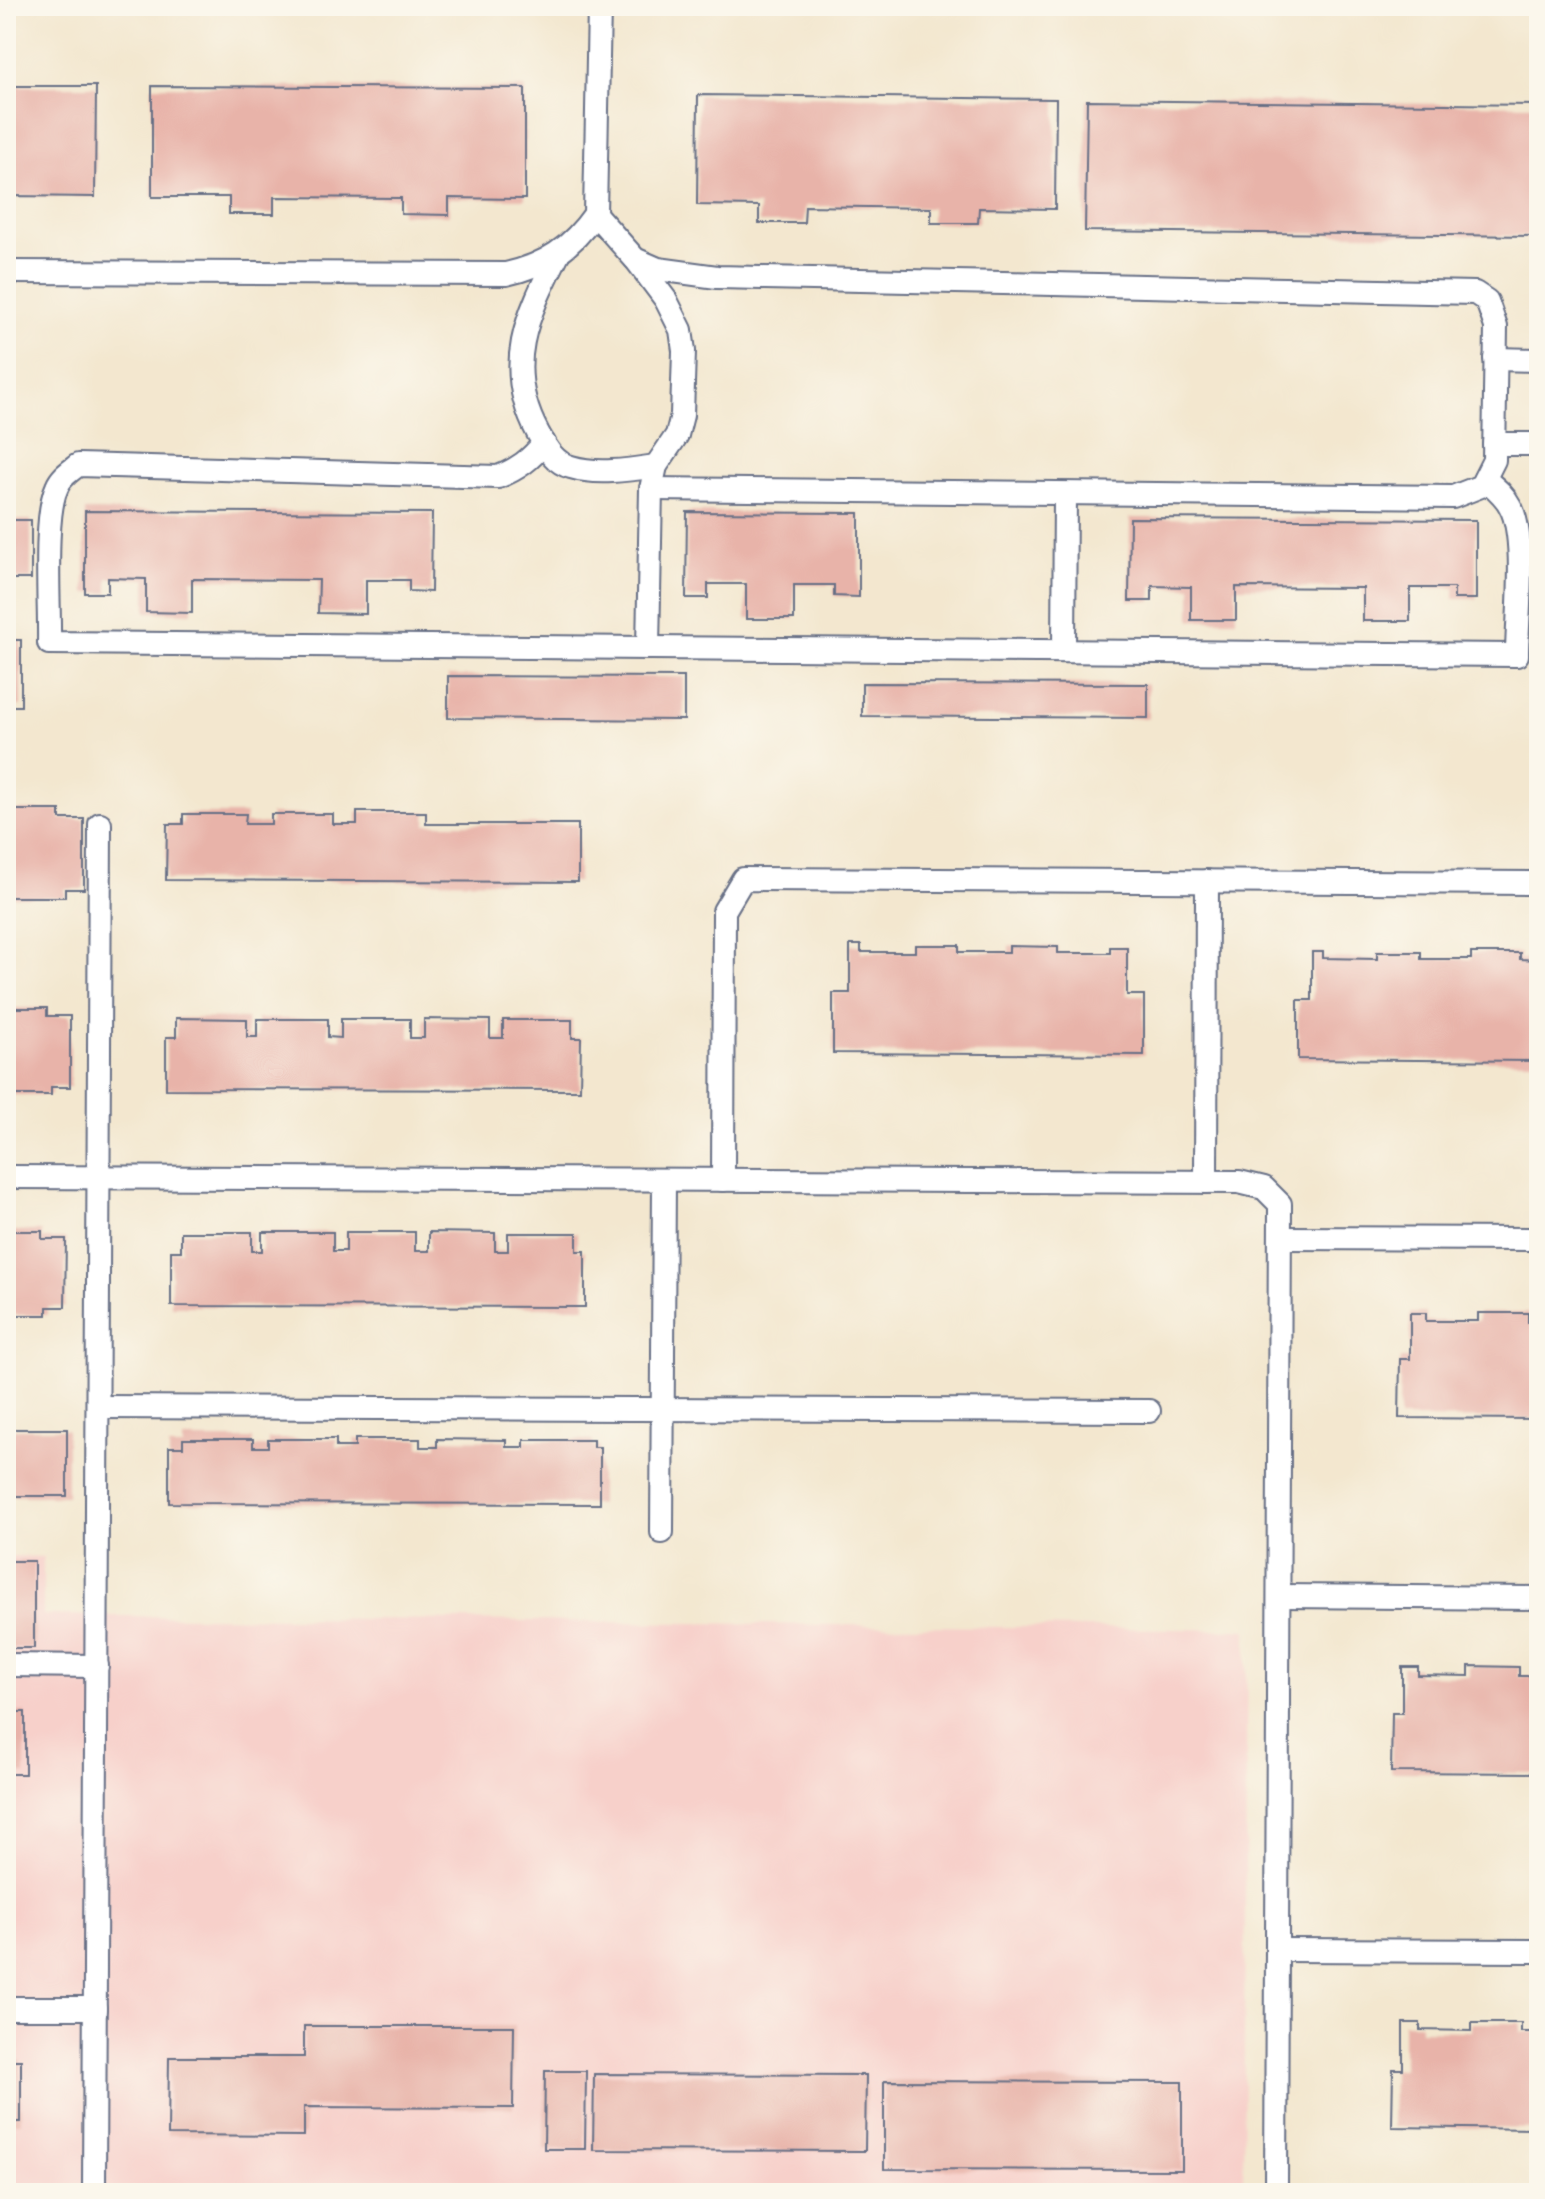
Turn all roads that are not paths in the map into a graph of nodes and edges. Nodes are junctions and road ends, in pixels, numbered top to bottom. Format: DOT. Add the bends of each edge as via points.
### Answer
graph roads {
  1 [pos="599,6"];
  2 [pos="595,214"];
  3 [pos="558,253"];
  4 [pos="635,259"];
  5 [pos="6,272"];
  6 [pos="1495,359"];
  7 [pos="1539,360"];
  8 [pos="544,443"];
  9 [pos="1494,444"];
  10 [pos="1539,444"];
  11 [pos="656,466"];
  12 [pos="1485,479"];
  13 [pos="651,489"];
  14 [pos="1065,494"];
  15 [pos="648,648"];
  16 [pos="1064,651"];
  17 [pos="100,824"];
  18 [pos="1207,881"];
  19 [pos="1539,883"];
  20 [pos="6,1177"];
  21 [pos="99,1177"];
  22 [pos="664,1180"];
  23 [pos="723,1180"];
  24 [pos="1206,1182"];
  25 [pos="1280,1238"];
  26 [pos="1539,1239"];
  27 [pos="98,1407"];
  28 [pos="663,1409"];
  29 [pos="1149,1411"];
  30 [pos="662,1532"];
  31 [pos="1279,1596"];
  32 [pos="1539,1598"];
  33 [pos="6,1665"];
  34 [pos="97,1666"];
  35 [pos="1277,1950"];
  36 [pos="1539,1951"];
  37 [pos="6,2008"];
  38 [pos="95,2008"];
  39 [pos="94,2193"];
  40 [pos="1276,2193"];
  1 -- 2 [label="lane"];
  2 -- 3 [label="lane"];
  2 -- 4 [label="lane"];
  3 -- 5 [label="lane" via="534,268 506,274"];
  3 -- 8 [label="lane" via="535,300 518,367 523,396"];
  4 -- 6 [label="lane" via="658,269 717,277 1475,293 1487,301 1496,327"];
  4 -- 11 [label="lane" via="666,300 681,330 684,351 682,415 677,435"];
  6 -- 7 [label="lane"];
  6 -- 9 [label="lane"];
  8 -- 11 [label="lane" via="570,467 601,471"];
  8 -- 15 [label="lane" via="518,469 498,477 78,465 54,491 49,643"];
  9 -- 10 [label="lane"];
  9 -- 12 [label="lane"];
  11 -- 13 [label="lane"];
  12 -- 14 [label="lane" via="1481,486 1453,497"];
  12 -- 16 [label="lane" via="1510,506 1519,528 1517,655"];
  13 -- 14 [label="lane"];
  13 -- 15 [label="lane"];
  14 -- 16 [label="lane"];
  15 -- 16 [label="lane"];
  17 -- 21 [label="lane"];
  18 -- 19 [label="lane"];
  18 -- 23 [label="lane" via="743,879 724,911"];
  18 -- 24 [label="lane"];
  20 -- 21 [label="lane"];
  21 -- 22 [label="lane"];
  21 -- 27 [label="lane"];
  22 -- 23 [label="lane"];
  22 -- 28 [label="lane"];
  23 -- 24 [label="lane"];
  24 -- 25 [label="lane" via="1264,1188 1280,1204"];
  25 -- 26 [label="lane"];
  25 -- 31 [label="lane"];
  27 -- 28 [label="lane"];
  27 -- 34 [label="lane"];
  28 -- 29 [label="lane"];
  28 -- 30 [label="lane"];
  31 -- 32 [label="lane"];
  31 -- 35 [label="lane"];
  33 -- 34 [label="lane"];
  34 -- 38 [label="lane"];
  35 -- 36 [label="lane"];
  35 -- 40 [label="lane"];
  37 -- 38 [label="lane"];
  38 -- 39 [label="lane"];
}
